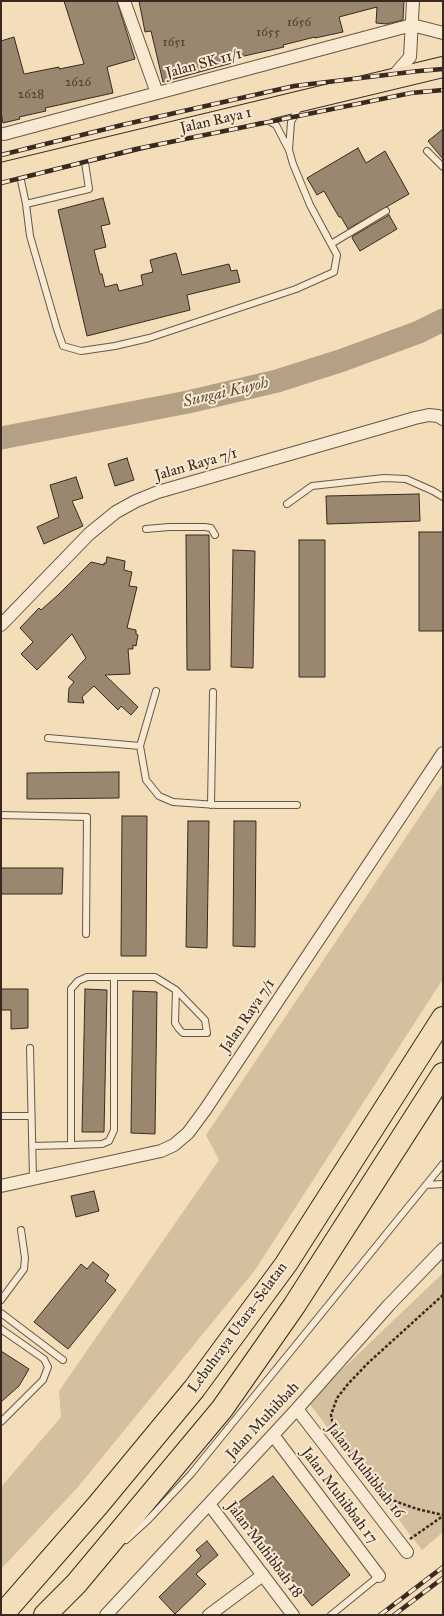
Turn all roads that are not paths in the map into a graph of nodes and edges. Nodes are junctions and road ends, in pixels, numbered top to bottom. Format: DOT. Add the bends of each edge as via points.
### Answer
graph roads {
  1 [pos="124,1"];
  2 [pos="413,1"];
  3 [pos="412,25"];
  4 [pos="443,33"];
  5 [pos="439,66"];
  6 [pos="392,78"];
  7 [pos="157,93"];
  8 [pos="302,101"];
  9 [pos="254,112"];
  10 [pos="4,134"];
  11 [pos="289,150"];
  12 [pos="427,151"];
  13 [pos="83,152"];
  14 [pos="443,167"];
  15 [pos="10,171"];
  16 [pos="26,204"];
  17 [pos="386,212"];
  18 [pos="331,244"];
  19 [pos="443,419"];
  20 [pos="443,497"];
  21 [pos="287,504"];
  22 [pos="146,529"];
  23 [pos="215,535"];
  24 [pos="1,625"];
  25 [pos="156,691"];
  26 [pos="213,692"];
  27 [pos="48,738"];
  28 [pos="140,746"];
  29 [pos="443,753"];
  30 [pos="211,805"];
  31 [pos="297,805"];
  32 [pos="1,815"];
  33 [pos="86,934"];
  34 [pos="114,977"];
  35 [pos="176,990"];
  36 [pos="443,1018"];
  37 [pos="30,1048"];
  38 [pos="443,1074"];
  39 [pos="1,1116"];
  40 [pos="31,1116"];
  41 [pos="71,1145"];
  42 [pos="32,1146"];
  43 [pos="443,1164"];
  44 [pos="33,1179"];
  45 [pos="443,1184"];
  46 [pos="426,1185"];
  47 [pos="1,1186"];
  48 [pos="21,1230"];
  49 [pos="443,1249"];
  50 [pos="1,1300"];
  51 [pos="1,1313"];
  52 [pos="1,1330"];
  53 [pos="63,1360"];
  54 [pos="298,1409"];
  55 [pos="1,1422"];
  56 [pos="273,1435"];
  57 [pos="209,1504"];
  58 [pos="120,1545"];
  59 [pos="405,1549"];
  60 [pos="109,1555"];
  61 [pos="263,1575"];
  62 [pos="379,1576"];
  63 [pos="76,1584"];
  64 [pos="2,1615"];
  65 [pos="46,1615"];
  66 [pos="106,1615"];
  67 [pos="209,1615"];
  68 [pos="293,1615"];
  69 [pos="331,1615"];
  1 -- 7 [label="street"];
  2 -- 3 [label="street"];
  3 -- 4 [label="street"];
  3 -- 6 [label="street" via="410,57"];
  3 -- 7 [label="street, Jalan SK 11/1"];
  5 -- 6 [label="main road, Jalan Raya 1"];
  6 -- 8 [label="main road, Jalan Raya 1"];
  7 -- 10 [label="street, Jalan SK 11/1"];
  8 -- 9 [label="main road, Jalan Raya 1"];
  8 -- 11 [label="lane" via="291,122"];
  9 -- 11 [label="lane" via="276,125"];
  9 -- 13 [label="main road, Jalan Raya 1"];
  11 -- 18 [label="lane" via="310,205"];
  12 -- 14 [label="lane"];
  13 -- 15 [label="main road, Jalan Raya 1"];
  13 -- 16 [label="lane" via="89,189"];
  15 -- 16 [label="lane"];
  16 -- 18 [label="lane" via="30,236 63,346 81,351 149,338 296,289 334,272 338,256"];
  17 -- 18 [label="lane"];
  19 -- 24 [label="street, Jalan Raya 7/1" via="429,415 415,418 158,492 136,501 116,512 89,534"];
  20 -- 21 [label="lane" via="406,480 384,478 312,486"];
  22 -- 23 [label="lane" via="205,527 211,528"];
  25 -- 28 [label="lane"];
  26 -- 30 [label="lane"];
  27 -- 28 [label="lane"];
  28 -- 30 [label="lane" via="146,780 158,796 173,802"];
  29 -- 44 [label="street, Jalan Raya 7/1" via="210,1104 188,1133 174,1145 161,1150"];
  30 -- 31 [label="lane"];
  32 -- 33 [label="lane" via="87,817"];
  34 -- 35 [label="lane" via="156,977"];
  34 -- 41 [label="lane" via="87,977 78,981 71,989"];
  34 -- 41 [label="lane" via="114,1130 109,1141 102,1144"];
  35 -- 35 [label="lane" via="175,1023 179,1029 183,1033 206,1033 205,1020"];
  36 -- 64 [label="highway, Lebuhraya Utara–Selatan" via="286,1264 194,1389"];
  37 -- 40 [label="lane"];
  38 -- 63 [label="highway, Lebuhraya Utara–Selatan" via="294,1306 222,1409"];
  39 -- 40 [label="lane"];
  40 -- 42 [label="lane"];
  41 -- 42 [label="lane"];
  42 -- 44 [label="lane"];
  43 -- 46 [label="lane"];
  44 -- 47 [label="street, Jalan Raya 7/1"];
  45 -- 46 [label="lane"];
  46 -- 58 [label="lane" via="191,1474 148,1520"];
  48 -- 50 [label="lane" via="24,1269"];
  49 -- 54 [label="street, Jalan Muhibbah"];
  51 -- 53 [label="lane"];
  52 -- 55 [label="lane" via="44,1359 48,1367 43,1380"];
  54 -- 56 [label="street, Jalan Muhibbah"];
  54 -- 59 [label="street, Jalan Muhibbah 16"];
  56 -- 57 [label="street, Jalan Muhibbah"];
  56 -- 62 [label="street, Jalan Muhibbah 17"];
  57 -- 61 [label="street, Jalan Muhibbah 18"];
  57 -- 66 [label="street, Jalan Muhibbah"];
  60 -- 63 [label="lane"];
  61 -- 67 [label="street"];
  61 -- 68 [label="street, Jalan Muhibbah 18"];
  62 -- 69 [label="lane"];
  63 -- 65 [label="highway, Lebuhraya Utara–Selatan"];
}
